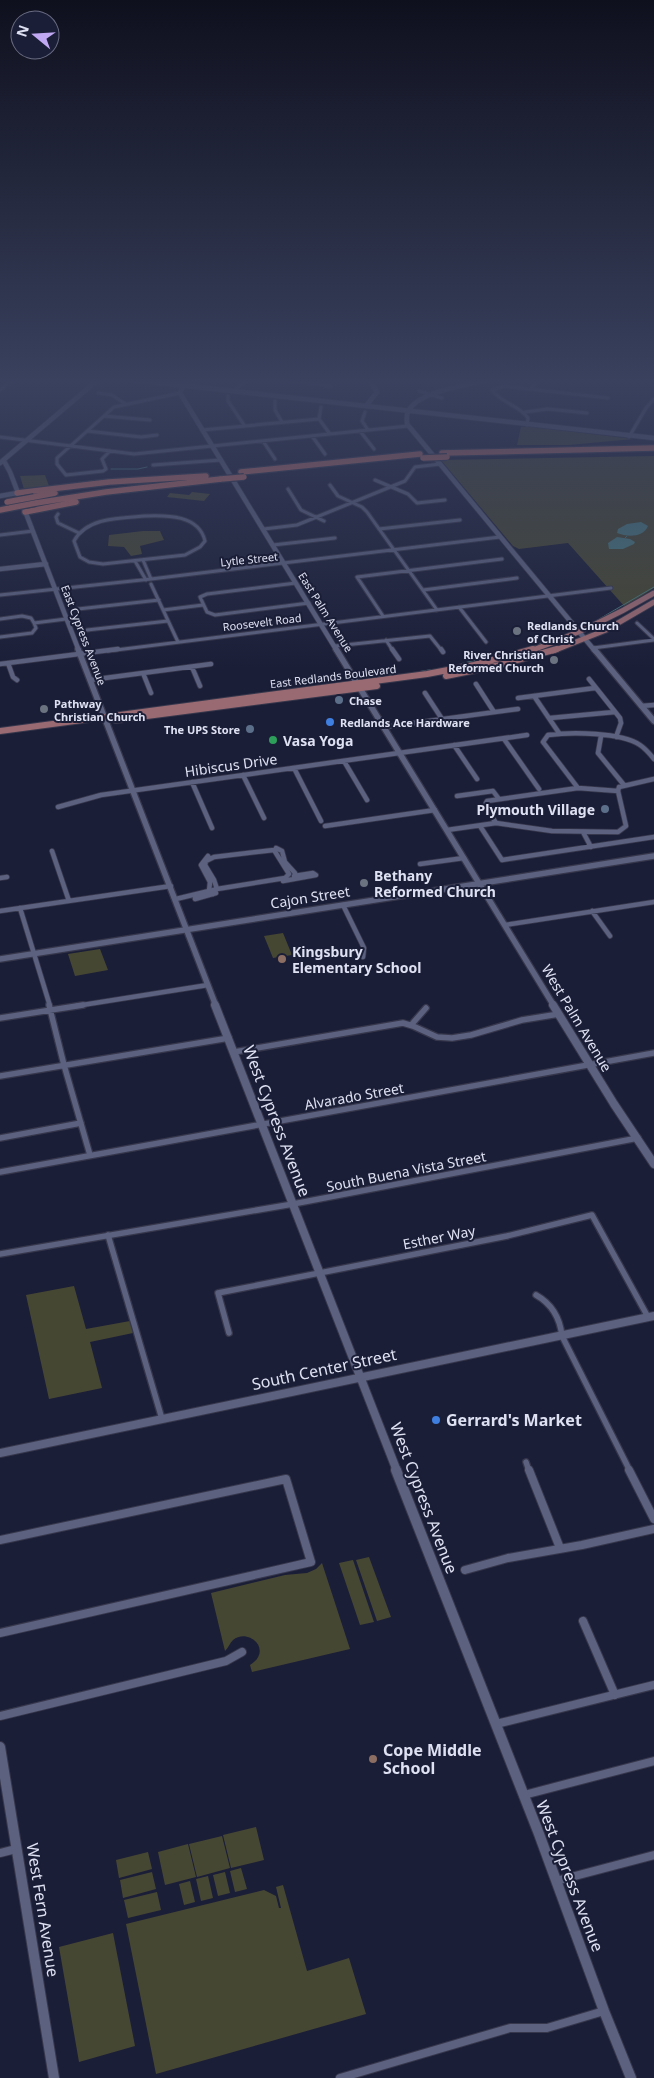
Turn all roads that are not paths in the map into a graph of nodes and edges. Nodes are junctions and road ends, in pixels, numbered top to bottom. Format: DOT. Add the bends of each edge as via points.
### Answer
graph roads {
  1 [pos="11,475"];
  2 [pos="230,475"];
  3 [pos="235,475"];
  4 [pos="409,475"];
  5 [pos="449,475"];
  6 [pos="207,478"];
  7 [pos="374,480"];
  8 [pos="330,485"];
  9 [pos="389,488"];
  10 [pos="288,489"];
  11 [pos="17,492"];
  12 [pos="0,496"];
  13 [pos="445,500"];
  14 [pos="354,503"];
  15 [pos="0,504"];
  16 [pos="8,505"];
  17 [pos="0,510"];
  18 [pos="25,512"];
  19 [pos="58,514"];
  20 [pos="317,518"];
  21 [pos="460,520"];
  22 [pos="324,521"];
  23 [pos="264,529"];
  24 [pos="379,529"];
  25 [pos="32,531"];
  26 [pos="79,533"];
  27 [pos="0,535"];
  28 [pos="335,538"];
  29 [pos="500,538"];
  30 [pos="273,546"];
  31 [pos="394,550"];
  32 [pos="502,559"];
  33 [pos="135,560"];
  34 [pos="143,560"];
  35 [pos="46,564"];
  36 [pos="284,564"];
  37 [pos="0,569"];
  38 [pos="408,570"];
  39 [pos="517,578"];
  40 [pos="150,581"];
  41 [pos="296,583"];
  42 [pos="55,588"];
  43 [pos="612,588"];
  44 [pos="423,590"];
  45 [pos="654,593"];
  46 [pos="0,595"];
  47 [pos="549,596"];
  48 [pos="158,600"];
  49 [pos="654,602"];
  50 [pos="309,603"];
  51 [pos="203,605"];
  52 [pos="459,607"];
  53 [pos="78,609"];
  54 [pos="163,610"];
  55 [pos="436,610"];
  56 [pos="383,616"];
  57 [pos="0,619"];
  58 [pos="66,619"];
  59 [pos="168,621"];
  60 [pos="34,623"];
  61 [pos="322,623"];
  62 [pos="637,623"];
  63 [pos="87,630"];
  64 [pos="583,636"];
  65 [pos="0,637"];
  66 [pos="654,639"];
  67 [pos="386,640"];
  68 [pos="178,642"];
  69 [pos="486,642"];
  70 [pos="335,646"];
  71 [pos="593,648"];
  72 [pos="443,652"];
  73 [pos="80,654"];
  74 [pos="399,659"];
  75 [pos="8,663"];
  76 [pos="0,664"];
  77 [pos="211,664"];
  78 [pos="192,667"];
  79 [pos="143,673"];
  80 [pos="589,679"];
  81 [pos="17,680"];
  82 [pos="90,680"];
  83 [pos="476,684"];
  84 [pos="200,686"];
  85 [pos="359,686"];
  86 [pos="595,688"];
  87 [pos="152,693"];
  88 [pos="425,693"];
  89 [pos="534,696"];
  90 [pos="518,698"];
  91 [pos="654,704"];
  92 [pos="641,706"];
  93 [pos="518,709"];
  94 [pos="494,712"];
  95 [pos="615,712"];
  96 [pos="442,718"];
  97 [pos="550,718"];
  98 [pos="105,719"];
  99 [pos="654,721"];
  100 [pos="384,727"];
  101 [pos="0,731"];
  102 [pos="559,734"];
  103 [pos="527,735"];
  104 [pos="0,736"];
  105 [pos="601,736"];
  106 [pos="616,737"];
  107 [pos="504,739"];
  108 [pos="454,745"];
  109 [pos="400,754"];
  110 [pos="654,759"];
  111 [pos="344,761"];
  112 [pos="294,768"];
  113 [pos="243,775"];
  114 [pos="476,779"];
  115 [pos="654,779"];
  116 [pos="192,782"];
  117 [pos="624,785"];
  118 [pos="539,788"];
  119 [pos="578,788"];
  120 [pos="618,790"];
  121 [pos="133,791"];
  122 [pos="457,796"];
  123 [pos="499,799"];
  124 [pos="367,800"];
  125 [pos="58,807"];
  126 [pos="435,810"];
  127 [pos="264,818"];
  128 [pos="321,821"];
  129 [pos="496,823"];
  130 [pos="325,826"];
  131 [pos="480,826"];
  132 [pos="212,828"];
  133 [pos="447,830"];
  134 [pos="583,832"];
  135 [pos="654,838"];
  136 [pos="591,847"];
  137 [pos="52,851"];
  138 [pos="654,856"];
  139 [pos="464,858"];
  140 [pos="420,864"];
  141 [pos="7,877"];
  142 [pos="287,877"];
  143 [pos="295,877"];
  144 [pos="0,878"];
  145 [pos="480,883"];
  146 [pos="171,886"];
  147 [pos="216,889"];
  148 [pos="207,892"];
  149 [pos="213,894"];
  150 [pos="177,900"];
  151 [pos="69,901"];
  152 [pos="653,904"];
  153 [pos="343,905"];
  154 [pos="20,908"];
  155 [pos="592,911"];
  156 [pos="0,912"];
  157 [pos="505,925"];
  158 [pos="187,930"];
  159 [pos="610,936"];
  160 [pos="33,954"];
  161 [pos="363,957"];
  162 [pos="0,959"];
  163 [pos="208,985"];
  164 [pos="426,1008"];
  165 [pos="51,1010"];
  166 [pos="560,1014"];
  167 [pos="0,1018"];
  168 [pos="412,1024"];
  169 [pos="229,1038"];
  170 [pos="234,1052"];
  171 [pos="654,1053"];
  172 [pos="591,1064"];
  173 [pos="64,1065"];
  174 [pos="0,1076"];
  175 [pos="81,1123"];
  176 [pos="262,1124"];
  177 [pos="0,1138"];
  178 [pos="638,1138"];
  179 [pos="90,1155"];
  180 [pos="654,1164"];
  181 [pos="0,1172"];
  182 [pos="293,1204"];
  183 [pos="108,1235"];
  184 [pos="0,1254"];
  185 [pos="321,1272"];
  186 [pos="536,1295"];
  187 [pos="651,1316"];
  188 [pos="229,1334"];
  189 [pos="562,1336"];
  190 [pos="361,1377"];
  191 [pos="162,1419"];
  192 [pos="0,1453"];
  193 [pos="526,1462"];
  194 [pos="654,1519"];
  195 [pos="654,1529"];
  196 [pos="0,1540"];
  197 [pos="560,1548"];
  198 [pos="465,1570"];
  199 [pos="583,1621"];
  200 [pos="0,1633"];
  201 [pos="242,1652"];
  202 [pos="654,1685"];
  203 [pos="615,1695"];
  204 [pos="0,1716"];
  205 [pos="496,1725"];
  206 [pos="0,1747"];
  207 [pos="654,1761"];
  208 [pos="524,1795"];
  209 [pos="17,1849"];
  210 [pos="0,1853"];
  211 [pos="654,1855"];
  212 [pos="556,1881"];
  213 [pos="604,2011"];
  214 [pos="54,2078"];
  215 [pos="340,2078"];
  216 [pos="631,2078"];
  1 -- 11 [label="main road, East Cypress Avenue"];
  2 -- 23 [label="main road, East Palm Avenue"];
  3 -- 6 [label="highway, bridge"];
  4 -- 9 [label="street" via="405,481"];
  5 -- 29 [label="main road"];
  6 -- 11 [label="highway" via="109,482"];
  6 -- 16 [label="highway, bridge"];
  6 -- 18 [label="highway"];
  7 -- 9 [label="street"];
  8 -- 14 [label="street" via="338,496"];
  9 -- 13 [label="street" via="408,494 417,503"];
  9 -- 14 [label="street"];
  10 -- 20 [label="street" via="301,510"];
  11 -- 12 [label="main road"];
  11 -- 18 [label="main road, East Cypress Avenue"];
  14 -- 20 [label="street"];
  14 -- 24 [label="street" via="367,512"];
  15 -- 16 [label="highway"];
  16 -- 17 [label="highway"];
  18 -- 25 [label="main road, East Cypress Avenue"];
  19 -- 26 [label="street" via="58,523"];
  20 -- 22 [label="street"];
  20 -- 23 [label="street"];
  21 -- 24 [label="street"];
  23 -- 30 [label="main road, East Palm Avenue"];
  24 -- 31 [label="street"];
  25 -- 27 [label="street"];
  25 -- 35 [label="main road, East Cypress Avenue"];
  26 -- 33 [label="street" via="74,543 78,555 85,560 103,564"];
  26 -- 34 [label="street" via="108,520 155,515 188,521 205,536 203,544 192,552"];
  28 -- 30 [label="street"];
  29 -- 31 [label="street, Lytle Street"];
  29 -- 47 [label="main road"];
  30 -- 36 [label="main road, East Palm Avenue"];
  31 -- 36 [label="street, Lytle Street"];
  31 -- 38 [label="street"];
  32 -- 38 [label="street"];
  33 -- 34 [label="street"];
  33 -- 40 [label="street"];
  34 -- 40 [label="street"];
  35 -- 37 [label="main road"];
  35 -- 42 [label="main road, East Cypress Avenue"];
  36 -- 40 [label="street, Lytle Street"];
  36 -- 41 [label="main road, East Palm Avenue"];
  38 -- 44 [label="street"];
  38 -- 56 [label="street" via="357,577"];
  39 -- 44 [label="street"];
  40 -- 42 [label="street, Lytle Street"];
  40 -- 48 [label="street"];
  41 -- 50 [label="main road, East Palm Avenue"];
  41 -- 51 [label="street" via="203,594 200,597"];
  42 -- 46 [label="street, Lytle Street"];
  42 -- 58 [label="main road, East Cypress Avenue"];
  43 -- 47 [label="street, Roosevelt Road"];
  44 -- 55 [label="street"];
  45 -- 64 [label="main road, East Redlands Boulevard"];
  47 -- 52 [label="street, Roosevelt Road"];
  47 -- 64 [label="main road"];
  48 -- 53 [label="street"];
  48 -- 54 [label="street"];
  49 -- 64 [label="main road, East Redlands Boulevard" via="617,624"];
  50 -- 51 [label="street" via="215,614 207,612"];
  50 -- 61 [label="main road, East Palm Avenue"];
  51 -- 54 [label="street"];
  52 -- 55 [label="street, Roosevelt Road"];
  52 -- 69 [label="street"];
  54 -- 59 [label="street"];
  55 -- 56 [label="street, Roosevelt Road"];
  56 -- 61 [label="street, Roosevelt Road"];
  57 -- 60 [label="street" via="26,616"];
  58 -- 60 [label="street"];
  58 -- 73 [label="main road, East Cypress Avenue"];
  59 -- 63 [label="street"];
  59 -- 68 [label="street"];
  60 -- 65 [label="street" via="36,628 32,633"];
  61 -- 68 [label="street, Roosevelt Road"];
  61 -- 70 [label="main road, East Palm Avenue"];
  62 -- 66 [label="street"];
  64 -- 71 [label="main road"];
  64 -- 85 [label="main road, East Redlands Boulevard" via="499,660"];
  66 -- 71 [label="street"];
  67 -- 70 [label="street"];
  67 -- 72 [label="street" via="430,636"];
  67 -- 74 [label="street"];
  68 -- 73 [label="street, Roosevelt Road"];
  70 -- 85 [label="main road, East Palm Avenue"];
  71 -- 92 [label="main road"];
  73 -- 75 [label="street, Roosevelt Road"];
  73 -- 82 [label="main road, East Cypress Avenue"];
  75 -- 76 [label="street, Roosevelt Road"];
  75 -- 81 [label="street"];
  77 -- 78 [label="street"];
  78 -- 79 [label="street"];
  78 -- 84 [label="street"];
  79 -- 82 [label="street"];
  79 -- 87 [label="street"];
  80 -- 86 [label="street"];
  82 -- 98 [label="main road, East Cypress Avenue"];
  83 -- 94 [label="street"];
  85 -- 98 [label="main road, East Redlands Boulevard"];
  85 -- 100 [label="main road, East Palm Avenue"];
  86 -- 89 [label="street"];
  86 -- 95 [label="street"];
  88 -- 96 [label="street"];
  89 -- 90 [label="street"];
  89 -- 97 [label="street"];
  91 -- 92 [label="street"];
  92 -- 99 [label="main road"];
  93 -- 94 [label="street"];
  94 -- 96 [label="street"];
  95 -- 97 [label="street"];
  95 -- 106 [label="street" via="621,722"];
  96 -- 100 [label="street"];
  97 -- 102 [label="street"];
  98 -- 101 [label="main road, East Redlands Boulevard"];
  98 -- 104 [label="main road, East Redlands Boulevard"];
  98 -- 121 [label="main road, East Cypress Avenue"];
  100 -- 109 [label="main road, East Palm Avenue"];
  102 -- 105 [label="street"];
  102 -- 119 [label="street" via="548,736 543,742"];
  103 -- 107 [label="street, Hibiscus Drive"];
  105 -- 106 [label="street"];
  105 -- 117 [label="street" via="598,753"];
  106 -- 110 [label="street" via="639,744"];
  107 -- 108 [label="street, Hibiscus Drive"];
  107 -- 118 [label="street"];
  108 -- 109 [label="street, Hibiscus Drive"];
  108 -- 114 [label="street"];
  109 -- 111 [label="street, Hibiscus Drive"];
  109 -- 126 [label="main road, East Palm Avenue"];
  111 -- 112 [label="street, Hibiscus Drive"];
  111 -- 124 [label="street"];
  112 -- 113 [label="street, Hibiscus Drive"];
  112 -- 128 [label="street"];
  113 -- 116 [label="street, Hibiscus Drive"];
  113 -- 127 [label="street"];
  115 -- 117 [label="street"];
  116 -- 121 [label="street, Hibiscus Drive"];
  116 -- 132 [label="street"];
  117 -- 120 [label="street"];
  119 -- 120 [label="street"];
  119 -- 123 [label="street"];
  120 -- 134 [label="street" via="625,828 616,832"];
  121 -- 125 [label="street, Hibiscus Drive" via="93,796"];
  121 -- 146 [label="main road, East Cypress Avenue"];
  122 -- 123 [label="street" via="493,791"];
  123 -- 129 [label="street" via="484,804"];
  126 -- 130 [label="street"];
  126 -- 133 [label="main road, East Palm Avenue"];
  129 -- 131 [label="street"];
  129 -- 134 [label="street" via="552,832"];
  131 -- 133 [label="street"];
  131 -- 136 [label="street" via="502,860"];
  133 -- 139 [label="main road, East Palm Avenue"];
  134 -- 136 [label="street"];
  135 -- 136 [label="street"];
  137 -- 151 [label="street"];
  138 -- 145 [label="main road, Cajon Street"];
  139 -- 140 [label="street"];
  139 -- 145 [label="main road, East Palm Avenue"];
  141 -- 144 [label="street"];
  142 -- 143 [label="street"];
  142 -- 147 [label="street"];
  142 -- 147 [label="street" via="288,873 274,850 214,857 205,865"];
  143 -- 148 [label="street" via="282,851 276,848 212,855 202,860 200,866 210,882"];
  143 -- 149 [label="street"];
  145 -- 153 [label="main road, Cajon Street"];
  145 -- 157 [label="main road, West Palm Avenue"];
  146 -- 150 [label="main road, East Cypress Avenue"];
  146 -- 151 [label="street"];
  147 -- 148 [label="street"];
  147 -- 149 [label="street"];
  148 -- 150 [label="street"];
  149 -- 150 [label="street"];
  150 -- 158 [label="main road, East Cypress Avenue"];
  151 -- 154 [label="street"];
  152 -- 155 [label="street"];
  153 -- 158 [label="main road, Cajon Street"];
  153 -- 161 [label="street" via="364,948"];
  154 -- 156 [label="street"];
  154 -- 160 [label="street"];
  155 -- 157 [label="street"];
  155 -- 159 [label="street"];
  157 -- 166 [label="main road, West Palm Avenue"];
  158 -- 160 [label="main road, Cajon Street"];
  158 -- 163 [label="main road, West Cypress Avenue"];
  160 -- 162 [label="main road, Cajon Street"];
  160 -- 165 [label="street"];
  163 -- 165 [label="street"];
  163 -- 169 [label="main road, West Cypress Avenue"];
  164 -- 168 [label="street"];
  165 -- 167 [label="street"];
  165 -- 173 [label="street"];
  166 -- 168 [label="street" via="447,1038 437,1038"];
  166 -- 172 [label="main road, West Palm Avenue"];
  168 -- 170 [label="street" via="399,1023"];
  169 -- 170 [label="main road, West Cypress Avenue"];
  169 -- 173 [label="street"];
  170 -- 176 [label="main road, West Cypress Avenue"];
  171 -- 172 [label="street, Alvarado Street"];
  172 -- 176 [label="street, Alvarado Street"];
  172 -- 178 [label="main road, West Palm Avenue"];
  173 -- 174 [label="street"];
  173 -- 175 [label="street"];
  175 -- 177 [label="street"];
  175 -- 179 [label="street"];
  176 -- 179 [label="street, Alvarado Street"];
  176 -- 182 [label="main road, West Cypress Avenue"];
  178 -- 180 [label="main road, West Palm Avenue"];
  178 -- 182 [label="street, South Buena Vista Street"];
  179 -- 181 [label="street, Alvarado Street"];
  182 -- 183 [label="street, South Buena Vista Street"];
  182 -- 185 [label="main road, West Cypress Avenue"];
  183 -- 184 [label="street, South Buena Vista Street"];
  183 -- 191 [label="street"];
  185 -- 187 [label="street, Esther Way" via="507,1236 592,1215"];
  185 -- 188 [label="street, Esther Way" via="218,1293"];
  185 -- 190 [label="main road, West Cypress Avenue"];
  186 -- 189 [label="street" via="555,1312"];
  187 -- 189 [label="main road, South Center Street"];
  189 -- 190 [label="main road, South Center Street"];
  189 -- 194 [label="street"];
  190 -- 191 [label="main road, South Center Street"];
  190 -- 205 [label="main road, West Cypress Avenue"];
  191 -- 192 [label="main road, South Center Street"];
  193 -- 197 [label="street"];
  195 -- 197 [label="street"];
  196 -- 200 [label="street" via="286,1479 311,1562"];
  197 -- 198 [label="street" via="492,1561"];
  199 -- 203 [label="street"];
  201 -- 204 [label="street" via="226,1662"];
  202 -- 203 [label="street"];
  203 -- 205 [label="street"];
  205 -- 208 [label="main road, West Cypress Avenue"];
  206 -- 209 [label="main road, West Fern Avenue"];
  207 -- 208 [label="street"];
  208 -- 212 [label="main road, West Cypress Avenue"];
  209 -- 210 [label="street"];
  209 -- 214 [label="main road, West Fern Avenue"];
  211 -- 212 [label="street"];
  212 -- 213 [label="main road, West Cypress Avenue"];
  213 -- 215 [label="street" via="547,2028 510,2028"];
  213 -- 216 [label="main road, West Cypress Avenue"];
}
